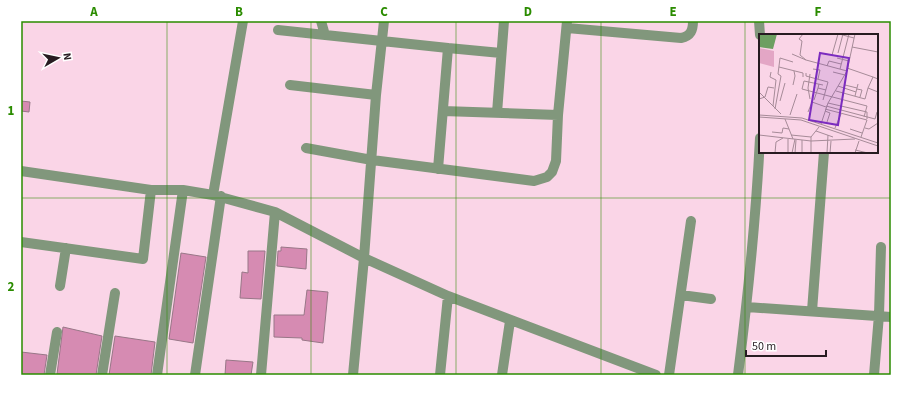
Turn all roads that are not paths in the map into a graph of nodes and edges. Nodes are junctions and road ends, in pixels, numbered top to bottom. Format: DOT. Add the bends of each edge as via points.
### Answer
graph roads {
  1 [pos="243,21"];
  2 [pos="321,21"];
  3 [pos="384,21"];
  4 [pos="504,21"];
  5 [pos="693,21"];
  6 [pos="759,21"];
  7 [pos="567,24"];
  8 [pos="278,30"];
  9 [pos="760,34"];
  10 [pos="325,35"];
  11 [pos="383,42"];
  12 [pos="448,48"];
  13 [pos="501,53"];
  14 [pos="290,85"];
  15 [pos="376,95"];
  16 [pos="442,111"];
  17 [pos="498,113"];
  18 [pos="558,115"];
  19 [pos="306,148"];
  20 [pos="759,153"];
  21 [pos="824,153"];
  22 [pos="372,160"];
  23 [pos="438,169"];
  24 [pos="21,171"];
  25 [pos="151,190"];
  26 [pos="183,190"];
  27 [pos="217,196"];
  28 [pos="275,212"];
  29 [pos="691,221"];
  30 [pos="21,242"];
  31 [pos="881,247"];
  32 [pos="66,248"];
  33 [pos="364,258"];
  34 [pos="60,286"];
  35 [pos="115,293"];
  36 [pos="681,295"];
  37 [pos="448,296"];
  38 [pos="711,299"];
  39 [pos="747,307"];
  40 [pos="812,311"];
  41 [pos="879,315"];
  42 [pos="891,317"];
  43 [pos="510,320"];
  44 [pos="57,332"];
  45 [pos="50,375"];
  46 [pos="102,375"];
  47 [pos="157,375"];
  48 [pos="195,375"];
  49 [pos="261,375"];
  50 [pos="353,375"];
  51 [pos="440,375"];
  52 [pos="502,375"];
  53 [pos="656,375"];
  54 [pos="669,375"];
  55 [pos="738,375"];
  56 [pos="874,375"];
  1 -- 27 [label="street"];
  2 -- 10 [label="street"];
  3 -- 11 [label="street"];
  4 -- 13 [label="street"];
  5 -- 7 [label="street" via="692,31 681,38"];
  6 -- 9 [label="street"];
  7 -- 18 [label="street"];
  8 -- 10 [label="street"];
  10 -- 11 [label="street"];
  11 -- 12 [label="street"];
  11 -- 15 [label="street"];
  12 -- 13 [label="street"];
  12 -- 16 [label="street"];
  13 -- 17 [label="street"];
  14 -- 15 [label="street"];
  15 -- 22 [label="street"];
  16 -- 17 [label="street"];
  16 -- 23 [label="street"];
  17 -- 18 [label="street"];
  18 -- 23 [label="street" via="556,161 547,177 534,181"];
  19 -- 22 [label="street"];
  20 -- 39 [label="street"];
  21 -- 40 [label="street"];
  22 -- 23 [label="street"];
  22 -- 33 [label="street"];
  24 -- 25 [label="street"];
  25 -- 26 [label="street"];
  25 -- 32 [label="street" via="143,259"];
  26 -- 27 [label="street"];
  26 -- 47 [label="street"];
  27 -- 28 [label="street"];
  27 -- 48 [label="street"];
  28 -- 33 [label="street"];
  28 -- 49 [label="street"];
  29 -- 36 [label="street"];
  30 -- 32 [label="street"];
  31 -- 41 [label="street"];
  32 -- 34 [label="street"];
  33 -- 37 [label="street"];
  33 -- 50 [label="street"];
  35 -- 46 [label="street"];
  36 -- 38 [label="street"];
  36 -- 54 [label="street"];
  37 -- 43 [label="street"];
  37 -- 51 [label="street"];
  39 -- 40 [label="street"];
  39 -- 55 [label="street"];
  40 -- 41 [label="street"];
  41 -- 42 [label="street"];
  41 -- 56 [label="street"];
  43 -- 52 [label="street"];
  43 -- 53 [label="street"];
  44 -- 45 [label="street"];
}
